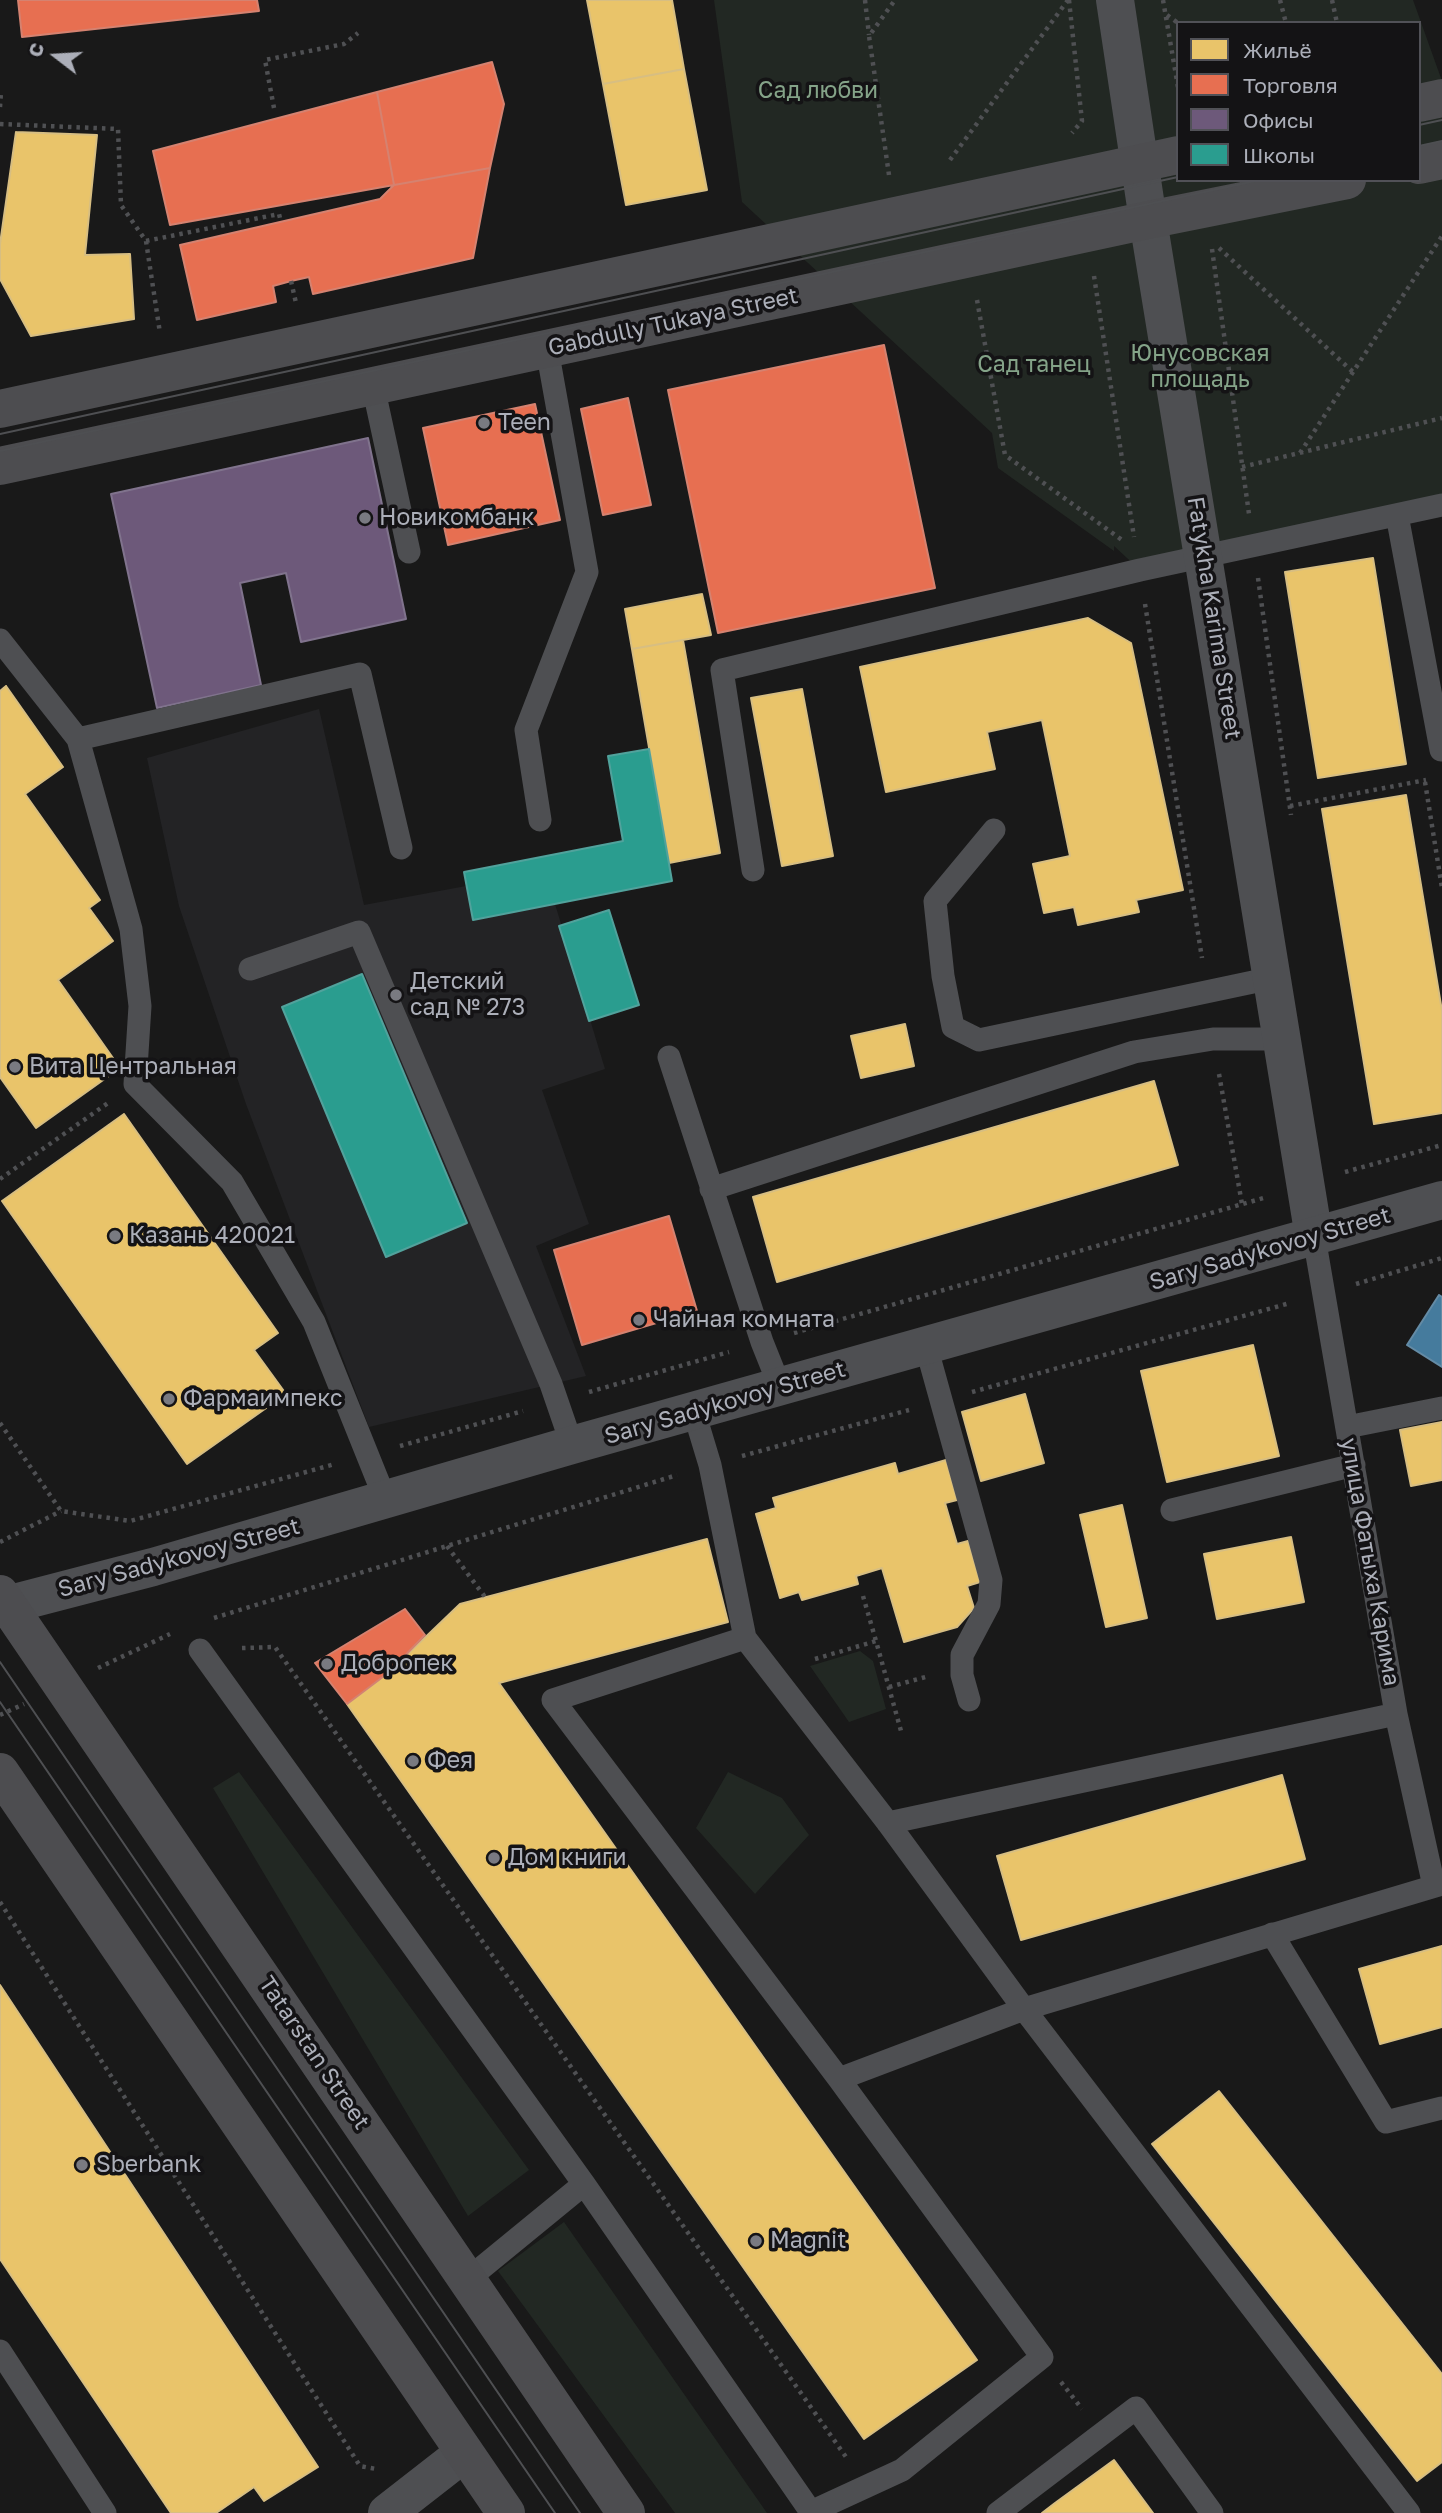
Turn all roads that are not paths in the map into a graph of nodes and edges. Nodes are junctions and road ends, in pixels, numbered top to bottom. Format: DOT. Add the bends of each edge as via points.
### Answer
graph roads {
  1 [pos="1115,0"];
  2 [pos="1442,98"];
  3 [pos="1421,103"];
  4 [pos="1176,155"];
  5 [pos="1442,160"];
  6 [pos="1141,163"];
  7 [pos="1421,165"];
  8 [pos="1337,182"];
  9 [pos="1148,220"];
  10 [pos="547,349"];
  11 [pos="373,386"];
  12 [pos="0,409"];
  13 [pos="0,466"];
  14 [pos="1442,505"];
  15 [pos="1397,515"];
  16 [pos="409,552"];
  17 [pos="1204,555"];
  18 [pos="2,646"];
  19 [pos="78,739"];
  20 [pos="1441,750"];
  21 [pos="540,820"];
  22 [pos="995,830"];
  23 [pos="401,848"];
  24 [pos="753,870"];
  25 [pos="250,969"];
  26 [pos="1272,978"];
  27 [pos="1282,1039"];
  28 [pos="669,1057"];
  29 [pos="711,1188"];
  30 [pos="1442,1200"];
  31 [pos="1314,1237"];
  32 [pos="926,1346"];
  33 [pos="780,1387"];
  34 [pos="1442,1408"];
  35 [pos="694,1412"];
  36 [pos="1347,1427"];
  37 [pos="572,1445"];
  38 [pos="1353,1465"];
  39 [pos="386,1501"];
  40 [pos="1172,1510"];
  41 [pos="2,1602"];
  42 [pos="745,1638"];
  43 [pos="200,1650"];
  44 [pos="969,1700"];
  45 [pos="1396,1714"];
  46 [pos="0,1772"];
  47 [pos="888,1823"];
  48 [pos="1438,1885"];
  49 [pos="1272,1934"];
  50 [pos="1024,2009"];
  51 [pos="839,2079"];
  52 [pos="1442,2108"];
  53 [pos="583,2184"];
  54 [pos="468,2279"];
  55 [pos="0,2351"];
  56 [pos="464,2453"];
  57 [pos="105,2513"];
  58 [pos="387,2513"];
  59 [pos="506,2513"];
  60 [pos="626,2513"];
  61 [pos="998,2513"];
  62 [pos="1212,2513"];
  63 [pos="1409,2513"];
  1 -- 6 [label="street, Fatykha Karima Street"];
  2 -- 3 [label="main road"];
  4 -- 6 [label="main road"];
  5 -- 7 [label="main road"];
  6 -- 9 [label="street, Fatykha Karima Street"];
  6 -- 12 [label="main road"];
  8 -- 9 [label="main road, Gabdully Tukaya Street"];
  9 -- 10 [label="main road, Gabdully Tukaya Street"];
  9 -- 17 [label="street, Fatykha Karima Street"];
  10 -- 11 [label="main road, Gabdully Tukaya Street"];
  10 -- 21 [label="lane" via="587,572 526,730"];
  11 -- 13 [label="main road, Gabdully Tukaya Street"];
  11 -- 16 [label="lane"];
  14 -- 15 [label="lane"];
  15 -- 17 [label="lane"];
  15 -- 20 [label="lane"];
  17 -- 24 [label="lane" via="1138,560 722,670"];
  17 -- 26 [label="street, Fatykha Karima Street"];
  18 -- 19 [label="lane"];
  19 -- 23 [label="lane" via="360,674"];
  19 -- 39 [label="lane" via="131,929 139,1006 135,1084 232,1182 314,1322"];
  22 -- 26 [label="lane" via="935,901 953,1027 979,1040"];
  25 -- 37 [label="lane" via="359,932 551,1384"];
  26 -- 27 [label="street, Fatykha Karima Street"];
  27 -- 29 [label="lane" via="1213,1039 1134,1052"];
  27 -- 31 [label="street, Fatykha Karima Street"];
  28 -- 29 [label="lane"];
  29 -- 33 [label="lane"];
  30 -- 31 [label="street, Sary Sadykovoy Street"];
  31 -- 32 [label="street, Sary Sadykovoy Street"];
  31 -- 36 [label="lane, улица Фатыха Карима"];
  32 -- 33 [label="street, Sary Sadykovoy Street"];
  32 -- 44 [label="lane" via="991,1580 989,1604 962,1655"];
  33 -- 35 [label="street, Sary Sadykovoy Street"];
  34 -- 36 [label="lane"];
  35 -- 37 [label="street, Sary Sadykovoy Street"];
  35 -- 42 [label="lane" via="710,1465"];
  36 -- 38 [label="lane, улица Фатыха Карима"];
  37 -- 39 [label="street, Sary Sadykovoy Street"];
  38 -- 40 [label="lane"];
  38 -- 45 [label="lane, улица Фатыха Карима"];
  39 -- 41 [label="street, Sary Sadykovoy Street"];
  41 -- 54 [label="main road, Tatarstan Street"];
  42 -- 47 [label="lane"];
  42 -- 51 [label="lane" via="553,1700"];
  43 -- 53 [label="lane"];
  45 -- 47 [label="lane"];
  45 -- 48 [label="lane, улица Фатыха Карима"];
  46 -- 56 [label="main road"];
  47 -- 50 [label="lane"];
  48 -- 49 [label="lane"];
  49 -- 50 [label="lane"];
  49 -- 52 [label="lane" via="1386,2122"];
  50 -- 51 [label="lane"];
  50 -- 63 [label="lane"];
  51 -- 53 [label="lane" via="1042,2357 902,2470 811,2512"];
  53 -- 54 [label="lane"];
  54 -- 60 [label="main road, Tatarstan Street"];
  55 -- 57 [label="lane"];
  56 -- 58 [label="street"];
  56 -- 59 [label="main road"];
  61 -- 62 [label="lane" via="1136,2408"];
}
